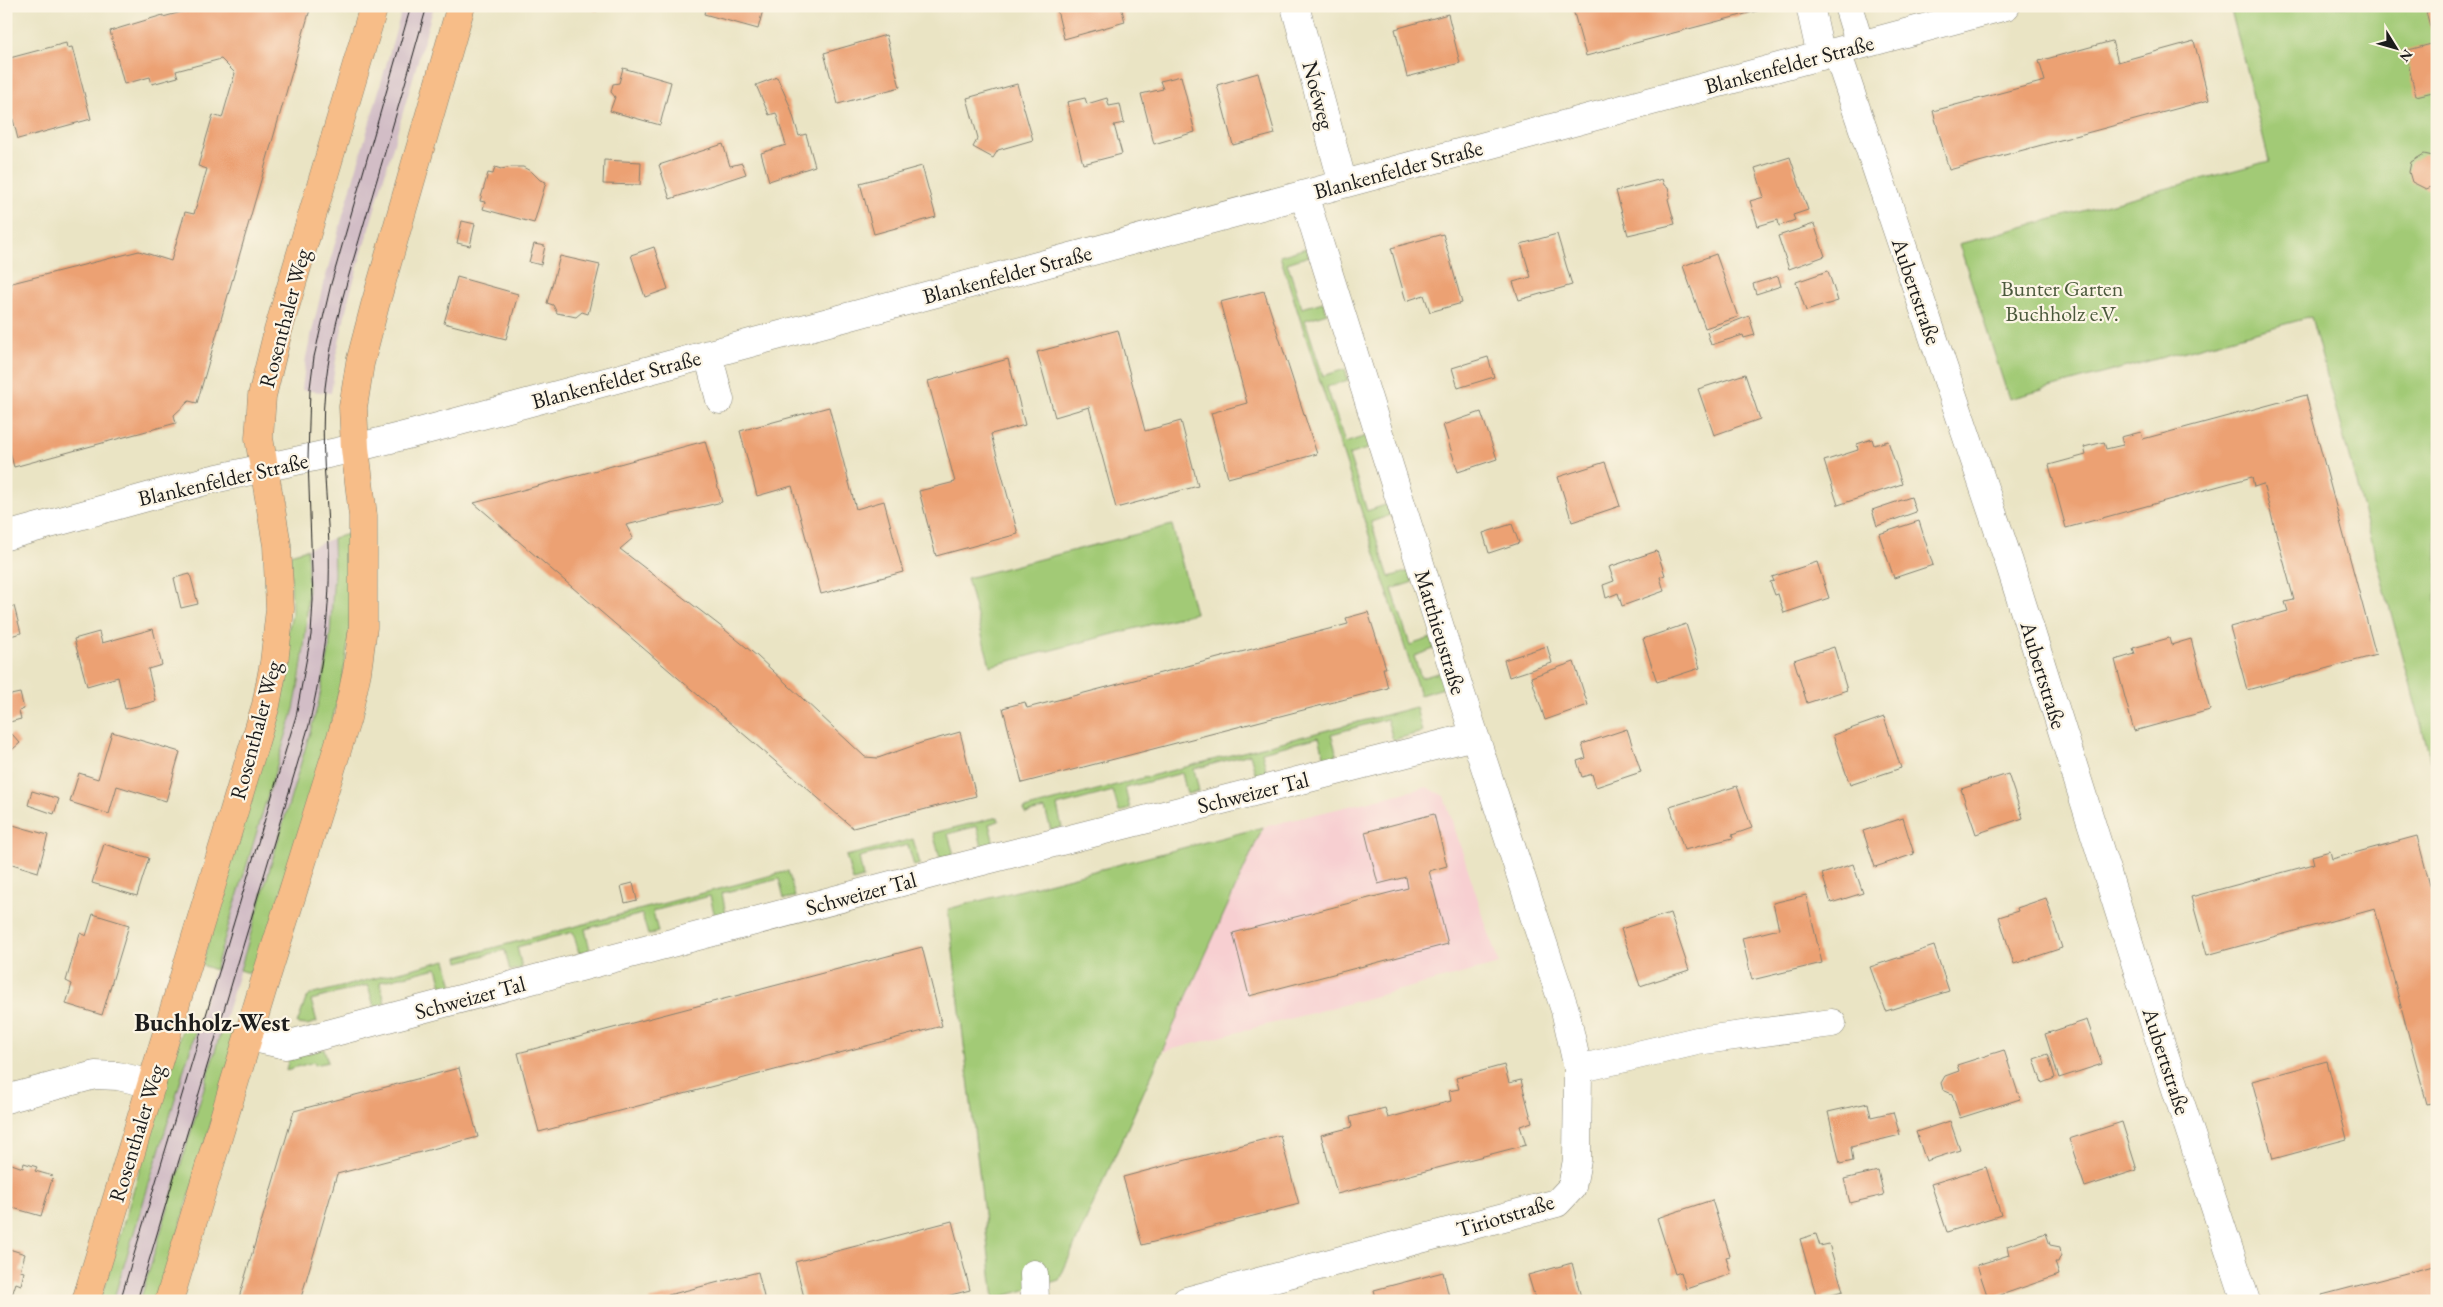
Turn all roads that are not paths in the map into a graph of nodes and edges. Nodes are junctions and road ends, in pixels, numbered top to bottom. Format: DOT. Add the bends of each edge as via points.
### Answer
graph roads {
  1 [pos="374,6"];
  2 [pos="461,6"];
  3 [pos="1295,6"];
  4 [pos="1810,6"];
  5 [pos="1848,6"];
  6 [pos="2006,6"];
  7 [pos="1839,51"];
  8 [pos="1343,184"];
  9 [pos="1304,195"];
  10 [pos="708,354"];
  11 [pos="720,400"];
  12 [pos="355,448"];
  13 [pos="265,468"];
  14 [pos="6,536"];
  15 [pos="1474,736"];
  16 [pos="1832,1023"];
  17 [pos="249,1037"];
  18 [pos="1578,1069"];
  19 [pos="152,1084"];
  20 [pos="6,1099"];
  21 [pos="1034,1274"];
  22 [pos="86,1301"];
  23 [pos="169,1301"];
  24 [pos="1035,1301"];
  25 [pos="1186,1301"];
  26 [pos="2246,1301"];
  1 -- 13 [label="main road, Rosenthaler Weg" via="272,353 262,396 259,438"];
  2 -- 12 [label="main road" via="360,363 353,406"];
  3 -- 8 [label="street, Noéweg"];
  4 -- 7 [label="street"];
  5 -- 7 [label="street"];
  6 -- 7 [label="street, Blankenfelder Straße"];
  7 -- 8 [label="street, Blankenfelder Straße"];
  7 -- 26 [label="street, Aubertstraße" via="2009,562 2158,1035"];
  8 -- 9 [label="street, Blankenfelder Straße"];
  9 -- 10 [label="street, Blankenfelder Straße"];
  9 -- 15 [label="street, Matthieustraße"];
  10 -- 11 [label="street"];
  10 -- 12 [label="street, Blankenfelder Straße"];
  12 -- 13 [label="street, Blankenfelder Straße"];
  12 -- 17 [label="main road" via="363,516 363,627 357,672 347,718"];
  13 -- 14 [label="street, Blankenfelder Straße" via="209,480"];
  13 -- 19 [label="main road, Rosenthaler Weg" via="277,545 280,609 274,663 266,705"];
  15 -- 17 [label="street, Schweizer Tal" via="286,1045"];
  15 -- 18 [label="street, Matthieustraße" via="1565,1010"];
  16 -- 18 [label="street" via="1697,1041"];
  17 -- 23 [label="main road"];
  18 -- 25 [label="street, Tiriotstraße" via="1577,1160 1572,1187 1557,1203"];
  19 -- 20 [label="street" via="118,1076 95,1075"];
  19 -- 22 [label="main road, Rosenthaler Weg"];
  21 -- 24 [label="street"];
}
